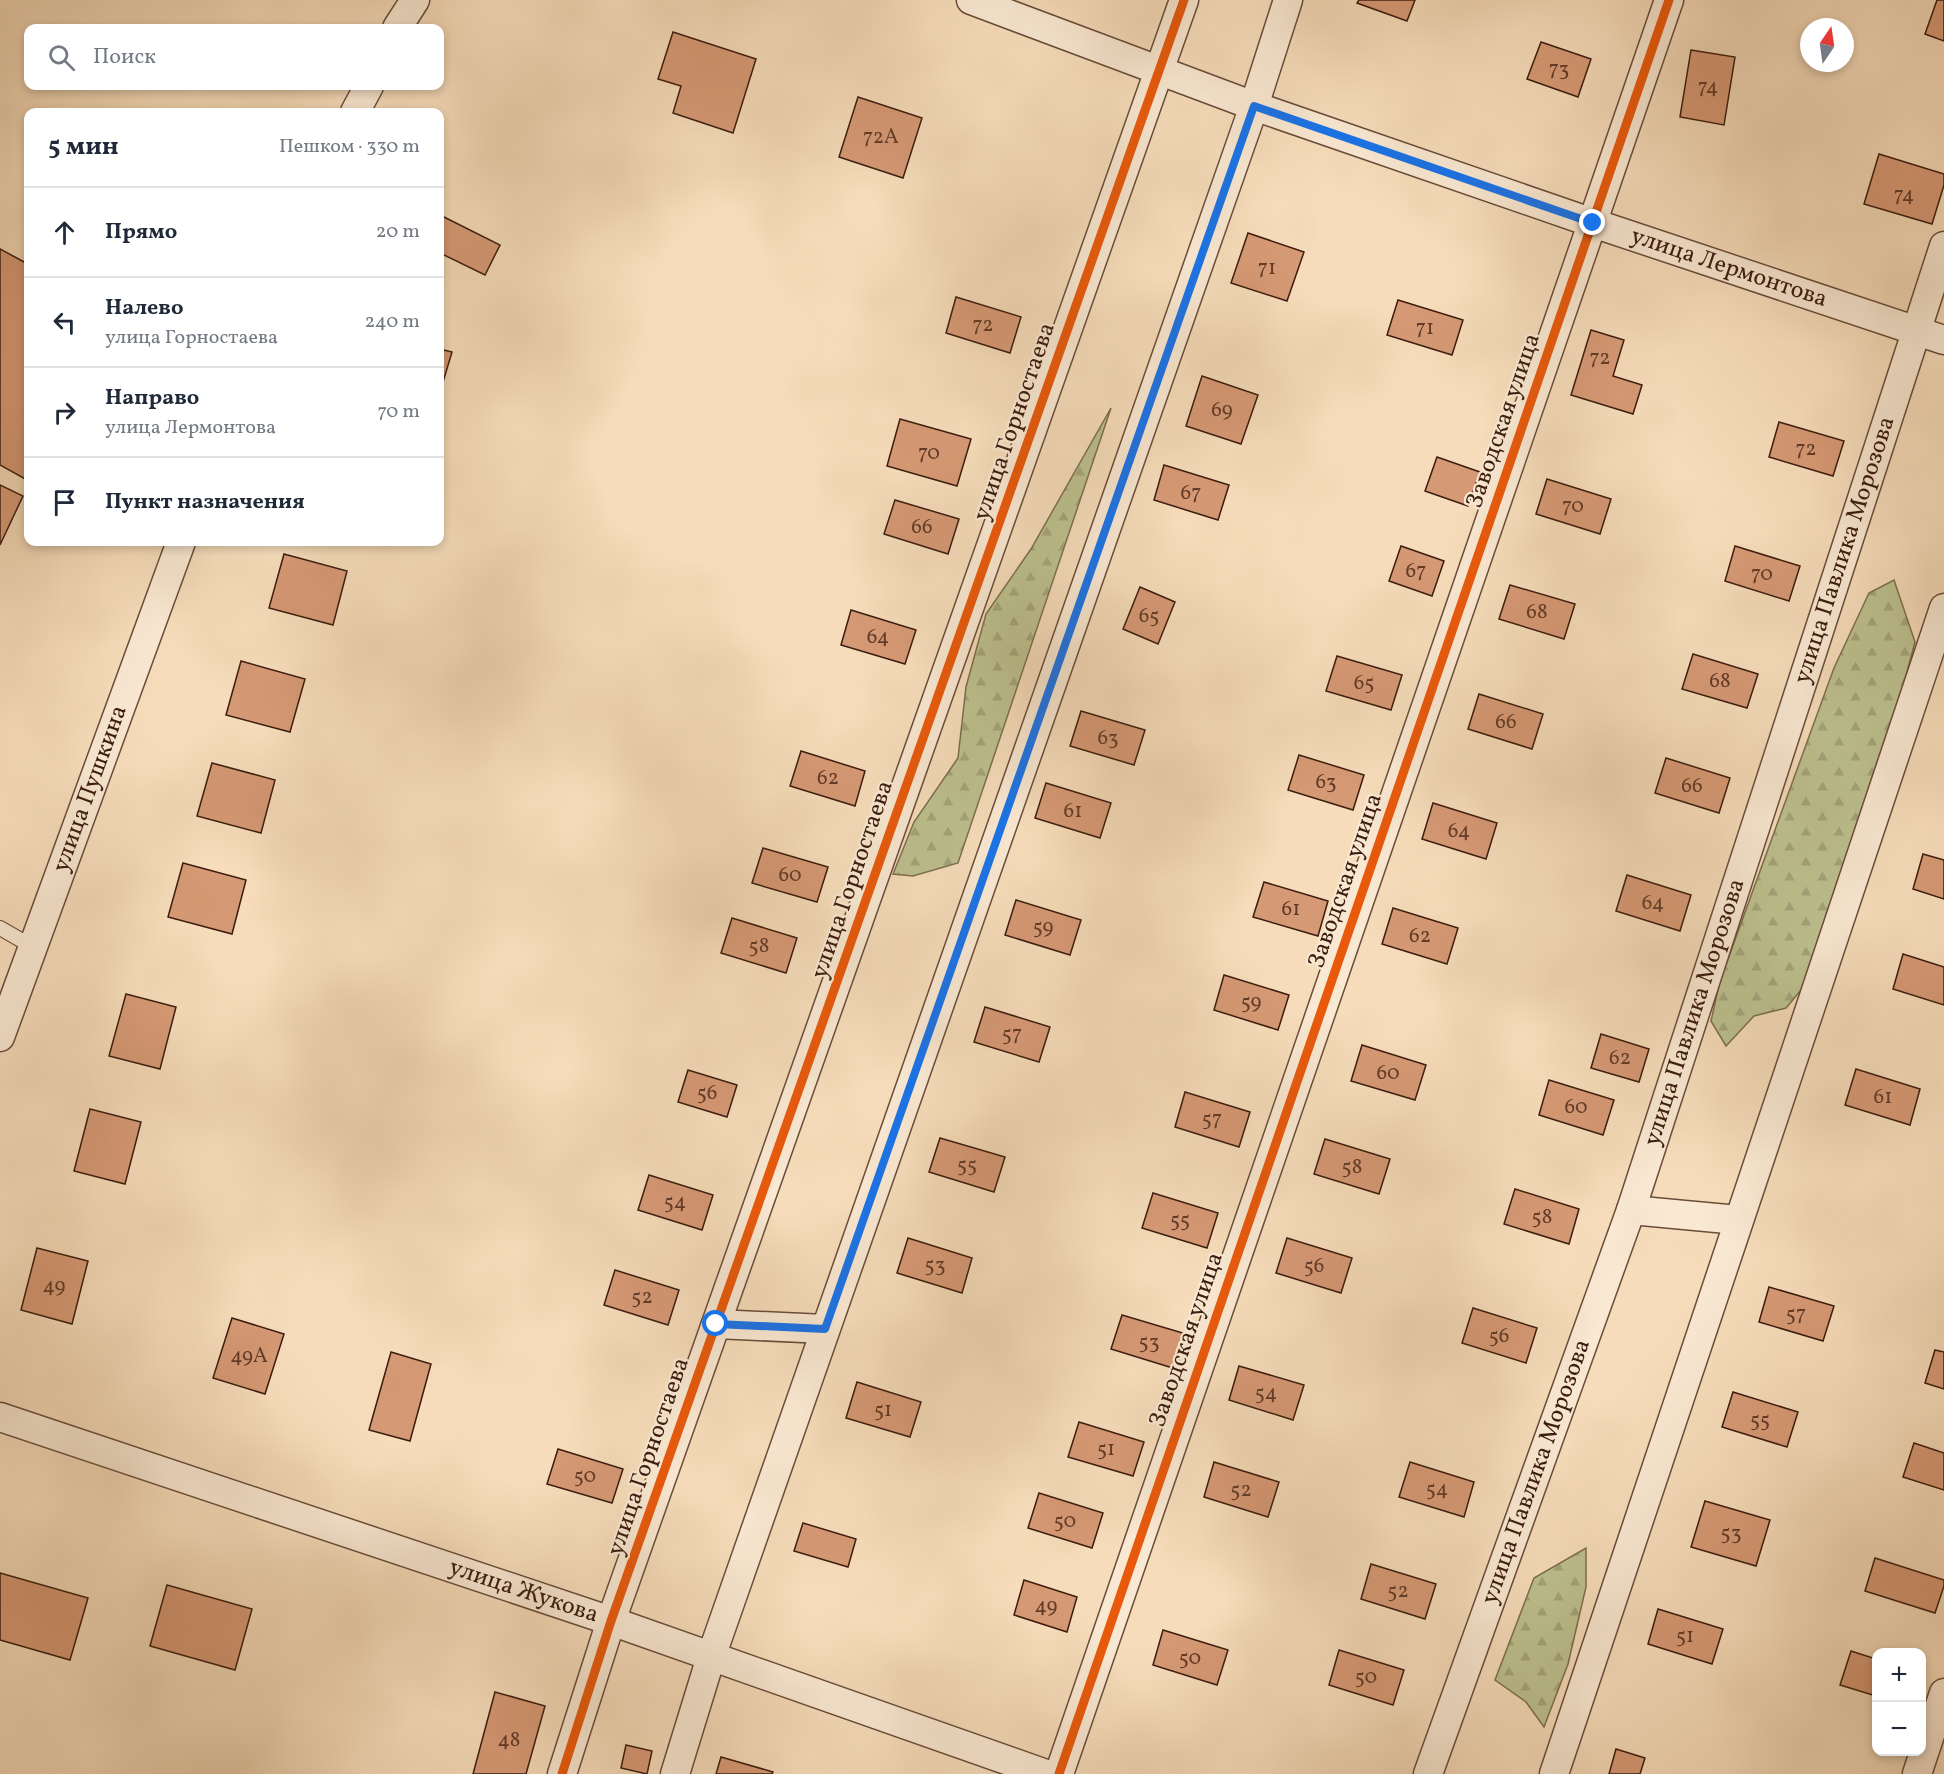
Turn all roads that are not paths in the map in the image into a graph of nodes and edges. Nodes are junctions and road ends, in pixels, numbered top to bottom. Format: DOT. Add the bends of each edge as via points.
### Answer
graph roads {
  1 [pos="416,0"];
  2 [pos="971,0"];
  3 [pos="1184,0"];
  4 [pos="1287,0"];
  5 [pos="1669,0"];
  6 [pos="400,24"];
  7 [pos="1160,71"];
  8 [pos="367,90"];
  9 [pos="1254,106"];
  10 [pos="357,108"];
  11 [pos="1593,223"];
  12 [pos="1944,246"];
  13 [pos="1916,330"];
  14 [pos="1944,340"];
  15 [pos="180,546"];
  16 [pos="1944,608"];
  17 [pos="0,928"];
  18 [pos="33,947"];
  19 [pos="0,1037"];
  20 [pos="1631,1210"];
  21 [pos="1738,1220"];
  22 [pos="716,1324"];
  23 [pos="825,1329"];
  24 [pos="0,1417"];
  25 [pos="612,1621"];
  26 [pos="711,1657"];
  27 [pos="1944,1693"];
  28 [pos="562,1774"];
  29 [pos="675,1774"];
  30 [pos="1046,1774"];
  31 [pos="1059,1774"];
  32 [pos="1428,1774"];
  33 [pos="1554,1774"];
  34 [pos="1917,1774"];
  1 -- 6 [label="street"];
  2 -- 7 [label="street, улица Лермонтова"];
  3 -- 7 [label="street, улица Горностаева"];
  4 -- 9 [label="street"];
  5 -- 11 [label="street, Заводская улица"];
  7 -- 9 [label="street, улица Лермонтова"];
  7 -- 22 [label="street, улица Горностаева"];
  8 -- 10 [label="street"];
  9 -- 11 [label="street, улица Лермонтова"];
  9 -- 23 [label="street"];
  11 -- 13 [label="street, улица Лермонтова"];
  11 -- 31 [label="street, Заводская улица"];
  12 -- 13 [label="street, улица Павлика Морозова"];
  13 -- 14 [label="street, улица Лермонтова"];
  13 -- 20 [label="street, улица Павлика Морозова"];
  15 -- 18 [label="street, улица Пушкина"];
  16 -- 21 [label="street"];
  17 -- 18 [label="lane"];
  18 -- 19 [label="street, улица Пушкина"];
  20 -- 21 [label="street"];
  20 -- 32 [label="street, улица Павлика Морозова"];
  21 -- 33 [label="street"];
  22 -- 23 [label="street"];
  22 -- 25 [label="street, улица Горностаева"];
  23 -- 26 [label="street"];
  24 -- 25 [label="street, улица Жукова"];
  25 -- 26 [label="street, улица Жукова"];
  25 -- 28 [label="street, улица Горностаева"];
  26 -- 29 [label="street"];
  26 -- 30 [label="street, улица Жукова"];
  27 -- 34 [label="street"];
}
